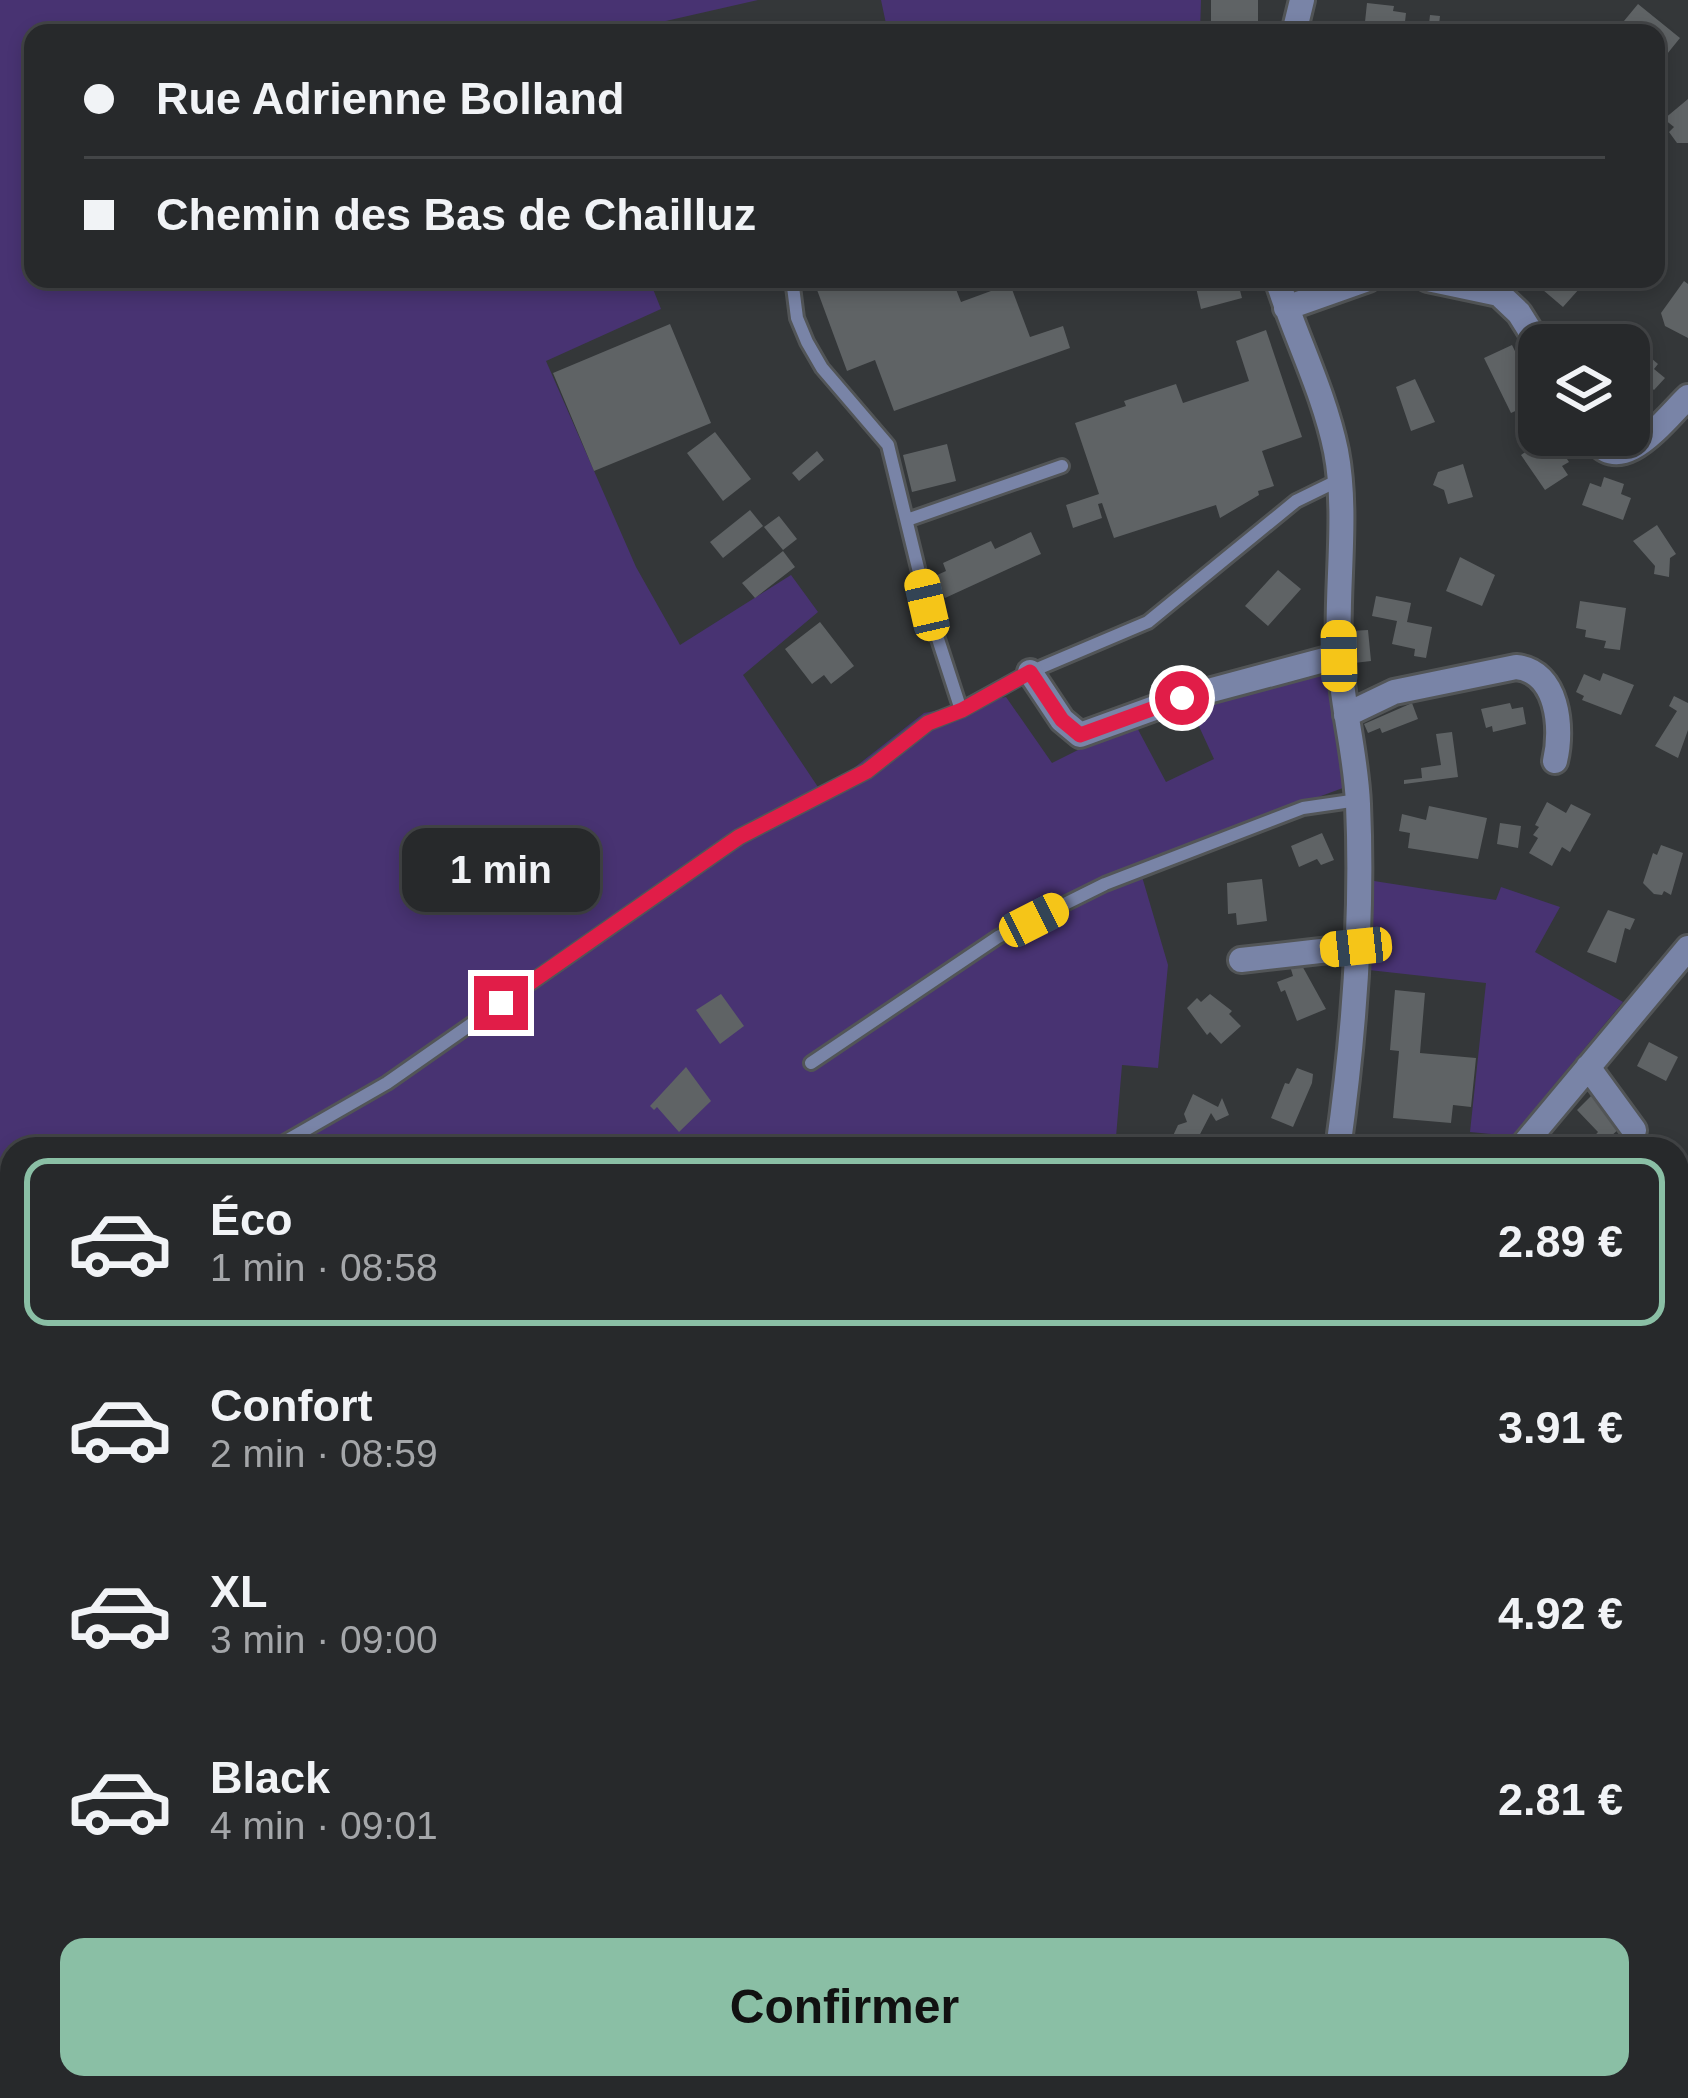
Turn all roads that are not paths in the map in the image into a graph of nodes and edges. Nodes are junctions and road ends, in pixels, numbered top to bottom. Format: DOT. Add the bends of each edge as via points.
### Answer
graph roads {
  1 [pos="793,288"];
  2 [pos="1280,288"];
  3 [pos="1343,288"];
  4 [pos="1505,288"];
  5 [pos="1286,308"];
  6 [pos="1527,324"];
  7 [pos="1688,397"];
  8 [pos="1650,432"];
  9 [pos="1061,466"];
  10 [pos="1340,480"];
  11 [pos="907,520"];
  12 [pos="1339,656"];
  13 [pos="1030,672"];
  14 [pos="962,710"];
  15 [pos="1346,715"];
  16 [pos="1555,761"];
  17 [pos="1358,800"];
  18 [pos="1356,947"];
  19 [pos="1688,948"];
  20 [pos="1241,960"];
  21 [pos="811,1063"];
  22 [pos="1588,1067"];
  23 [pos="1634,1130"];
  24 [pos="293,1137"];
  25 [pos="1340,1137"];
  26 [pos="1530,1137"];
  1 -- 11 [label="lane" via="797,318 822,368 888,446"];
  2 -- 5 [label="street"];
  3 -- 5 [label="street"];
  4 -- 6 [label="street"];
  5 -- 10 [label="street"];
  7 -- 8 [label="street"];
  9 -- 11 [label="lane"];
  10 -- 12 [label="street"];
  10 -- 13 [label="lane" via="1296,501 1148,622"];
  11 -- 14 [label="lane"];
  12 -- 13 [label="street" via="1080,735"];
  12 -- 15 [label="street"];
  13 -- 14 [label="lane"];
  14 -- 24 [label="lane" via="739,837 387,1083"];
  15 -- 16 [label="street" via="1394,692 1529,668 1548,686"];
  15 -- 17 [label="street"];
  17 -- 18 [label="street"];
  17 -- 21 [label="lane" via="1304,808 1105,884 998,937"];
  18 -- 20 [label="street"];
  18 -- 25 [label="street"];
  19 -- 22 [label="street"];
  22 -- 23 [label="street"];
  22 -- 26 [label="street"];
}
